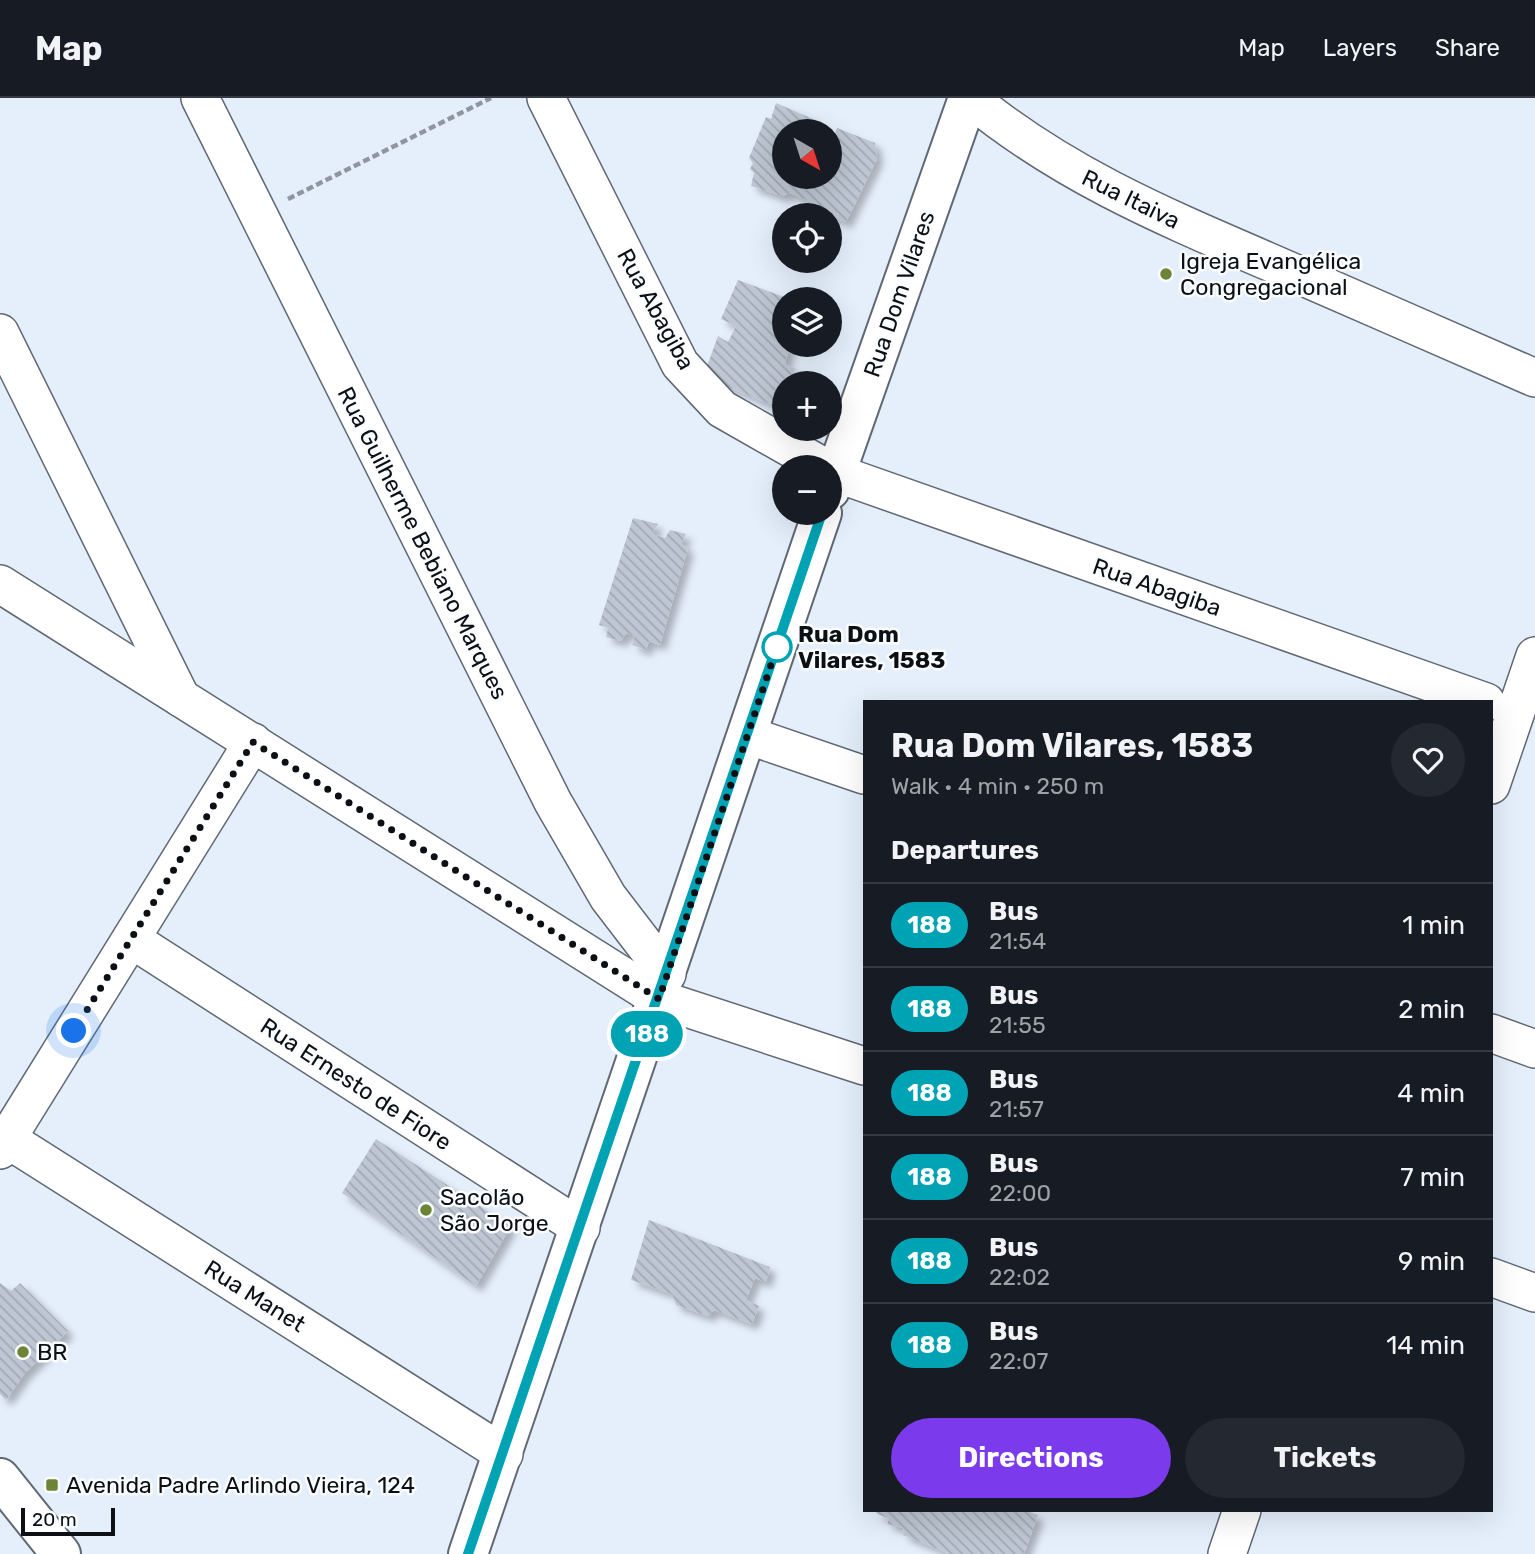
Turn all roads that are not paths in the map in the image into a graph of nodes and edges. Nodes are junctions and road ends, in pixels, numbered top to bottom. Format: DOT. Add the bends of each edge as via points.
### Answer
graph roads {
  1 [pos="201,98"];
  2 [pos="546,98"];
  3 [pos="969,98"];
  4 [pos="0,333"];
  5 [pos="1535,378"];
  6 [pos="795,455"];
  7 [pos="837,455"];
  8 [pos="842,480"];
  9 [pos="818,525"];
  10 [pos="0,583"];
  11 [pos="1535,656"];
  12 [pos="181,699"];
  13 [pos="1481,700"];
  14 [pos="1507,709"];
  15 [pos="747,735"];
  16 [pos="253,742"];
  17 [pos="863,775"];
  18 [pos="1493,776"];
  19 [pos="131,939"];
  20 [pos="663,986"];
  21 [pos="1493,1034"];
  22 [pos="1535,1049"];
  23 [pos="863,1066"];
  24 [pos="4,1145"];
  25 [pos="581,1228"];
  26 [pos="1493,1278"];
  27 [pos="1535,1293"];
  28 [pos="504,1454"];
  29 [pos="0,1478"];
  30 [pos="1241,1512"];
  31 [pos="61,1554"];
  32 [pos="468,1554"];
  33 [pos="1227,1554"];
  1 -- 20 [label="street, Rua Guilherme Bebiano Marques" via="553,802"];
  2 -- 6 [label="street, Rua Abagiba" via="680,364 722,409"];
  3 -- 5 [label="street, Rua Itaiva" via="1054,160 1131,202"];
  3 -- 7 [label="street, Rua Dom Vilares"];
  4 -- 12 [label="street"];
  8 -- 13 [label="street, Rua Abagiba"];
  9 -- 15 [label="street"];
  10 -- 12 [label="street"];
  11 -- 14 [label="street"];
  12 -- 16 [label="street"];
  14 -- 18 [label="street"];
  15 -- 17 [label="street"];
  15 -- 20 [label="street"];
  16 -- 19 [label="street"];
  16 -- 20 [label="street"];
  19 -- 24 [label="street"];
  19 -- 25 [label="street, Rua Ernesto de Fiore"];
  20 -- 23 [label="street"];
  20 -- 25 [label="street"];
  21 -- 22 [label="street"];
  24 -- 28 [label="street, Rua Manet"];
  25 -- 28 [label="street"];
  26 -- 27 [label="street"];
  28 -- 32 [label="street"];
  29 -- 31 [label="street"];
  30 -- 33 [label="street"];
}
